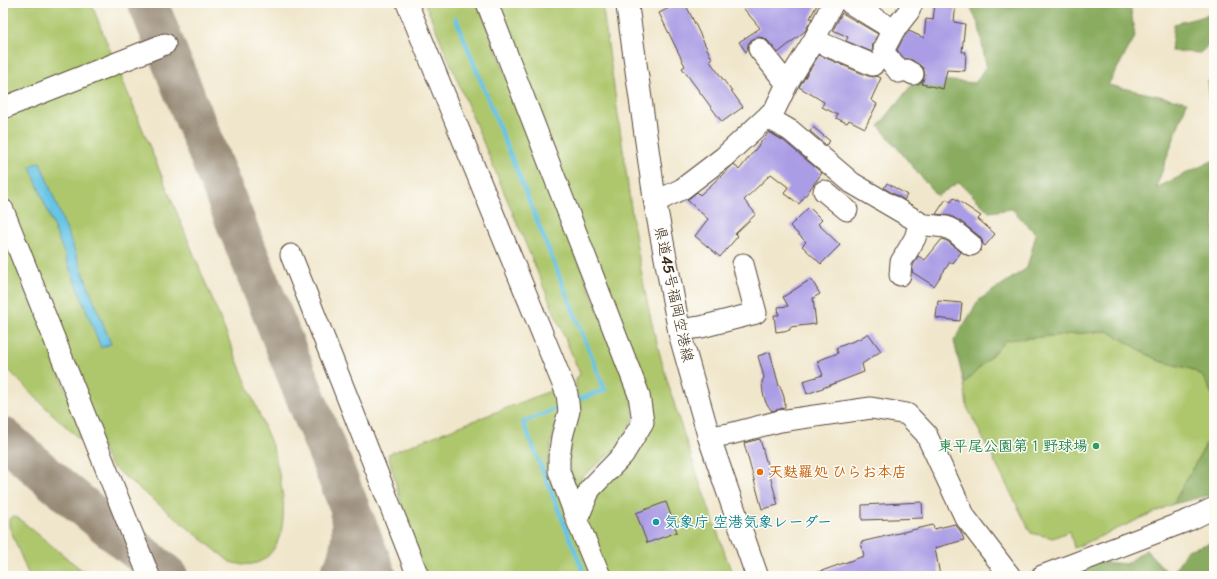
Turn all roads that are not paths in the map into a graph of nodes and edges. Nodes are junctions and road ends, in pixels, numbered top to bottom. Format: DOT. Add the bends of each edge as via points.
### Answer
graph roads {
  1 [pos="408,3"];
  2 [pos="418,3"];
  3 [pos="487,3"];
  4 [pos="628,3"];
  5 [pos="833,3"];
  6 [pos="850,3"];
  7 [pos="912,3"];
  8 [pos="894,30"];
  9 [pos="814,40"];
  10 [pos="165,44"];
  11 [pos="759,49"];
  12 [pos="873,66"];
  13 [pos="913,74"];
  14 [pos="787,84"];
  15 [pos="3,108"];
  16 [pos="767,117"];
  17 [pos="852,183"];
  18 [pos="655,202"];
  19 [pos="836,202"];
  20 [pos="3,210"];
  21 [pos="917,224"];
  22 [pos="971,245"];
  23 [pos="291,255"];
  24 [pos="743,264"];
  25 [pos="900,275"];
  26 [pos="679,330"];
  27 [pos="562,384"];
  28 [pos="709,437"];
  29 [pos="1214,508"];
  30 [pos="577,520"];
  31 [pos="757,573"];
  32 [pos="149,576"];
  33 [pos="418,576"];
  34 [pos="600,576"];
  35 [pos="1010,576"];
  36 [pos="1042,576"];
  1 -- 27 [label="street"];
  2 -- 27 [label="street" via="562,358"];
  3 -- 30 [label="street" via="639,395 643,422 623,455 590,489"];
  4 -- 18 [label="main road, 県道45号福岡空港線"];
  5 -- 9 [label="street"];
  6 -- 8 [label="street"];
  7 -- 8 [label="street"];
  8 -- 13 [label="street" via="884,49 885,54 899,72 906,70"];
  9 -- 12 [label="street"];
  9 -- 14 [label="street"];
  10 -- 15 [label="street"];
  11 -- 14 [label="street"];
  14 -- 16 [label="street" via="775,108"];
  16 -- 17 [label="street" via="791,131"];
  16 -- 18 [label="street" via="724,157 682,189"];
  17 -- 19 [label="street"];
  17 -- 21 [label="street" via="917,221"];
  18 -- 26 [label="main road, 県道45号福岡空港線"];
  20 -- 32 [label="street"];
  21 -- 22 [label="street" via="946,227"];
  21 -- 25 [label="street" via="916,238 901,262"];
  23 -- 33 [label="street"];
  24 -- 26 [label="street" via="756,313"];
  26 -- 28 [label="main road, 県道45号福岡空港線"];
  27 -- 30 [label="street" via="567,394 569,410 561,444 559,471"];
  28 -- 31 [label="main road, 県道45号福岡空港線"];
  28 -- 35 [label="street" via="821,420 871,408 907,414 926,434 965,517"];
  29 -- 36 [label="street"];
  30 -- 34 [label="street"];
}
